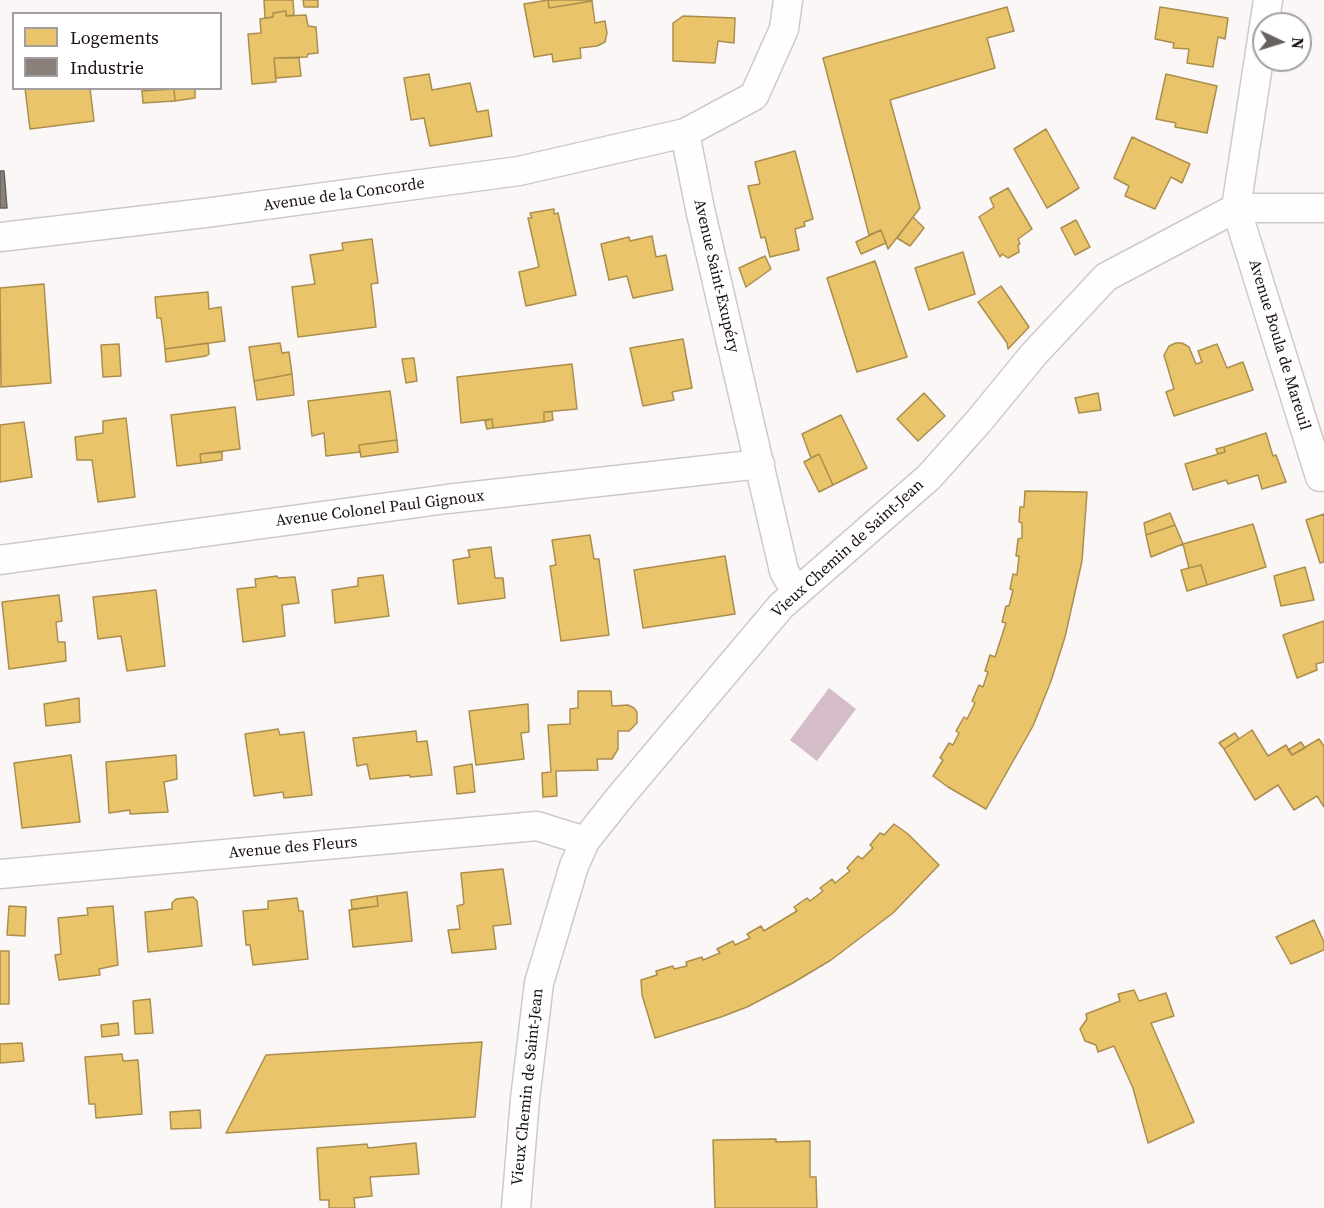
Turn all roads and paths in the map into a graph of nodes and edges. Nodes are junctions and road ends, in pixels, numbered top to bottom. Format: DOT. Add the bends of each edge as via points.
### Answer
graph roads {
  1 [pos="788,0"];
  2 [pos="1268,0"];
  3 [pos="685,133"];
  4 [pos="1236,208"];
  5 [pos="1324,208"];
  6 [pos="0,237"];
  7 [pos="760,464"];
  8 [pos="1324,476"];
  9 [pos="0,560"];
  10 [pos="796,592"];
  11 [pos="585,841"];
  12 [pos="0,874"];
  13 [pos="516,1208"];
  1 -- 3 [label="street" via="784,28 754,96"];
  2 -- 4 [label="street"];
  3 -- 6 [label="street, Avenue de la Concorde" via="519,171"];
  3 -- 7 [label="street, Avenue Saint-Exupéry"];
  4 -- 5 [label="street"];
  4 -- 8 [label="street, Avenue Boula de Mareuil" via="1320,477"];
  4 -- 10 [label="street, Vieux Chemin de Saint-Jean" via="1106,277 928,477"];
  7 -- 9 [label="street, Avenue Colonel Paul Gignoux" via="447,499"];
  7 -- 10 [label="street, Avenue Saint-Exupéry" via="784,571"];
  10 -- 11 [label="street, Vieux Chemin de Saint-Jean"];
  11 -- 12 [label="street, Avenue des Fleurs" via="537,826"];
  11 -- 13 [label="street, Vieux Chemin de Saint-Jean" via="539,983"];
}
